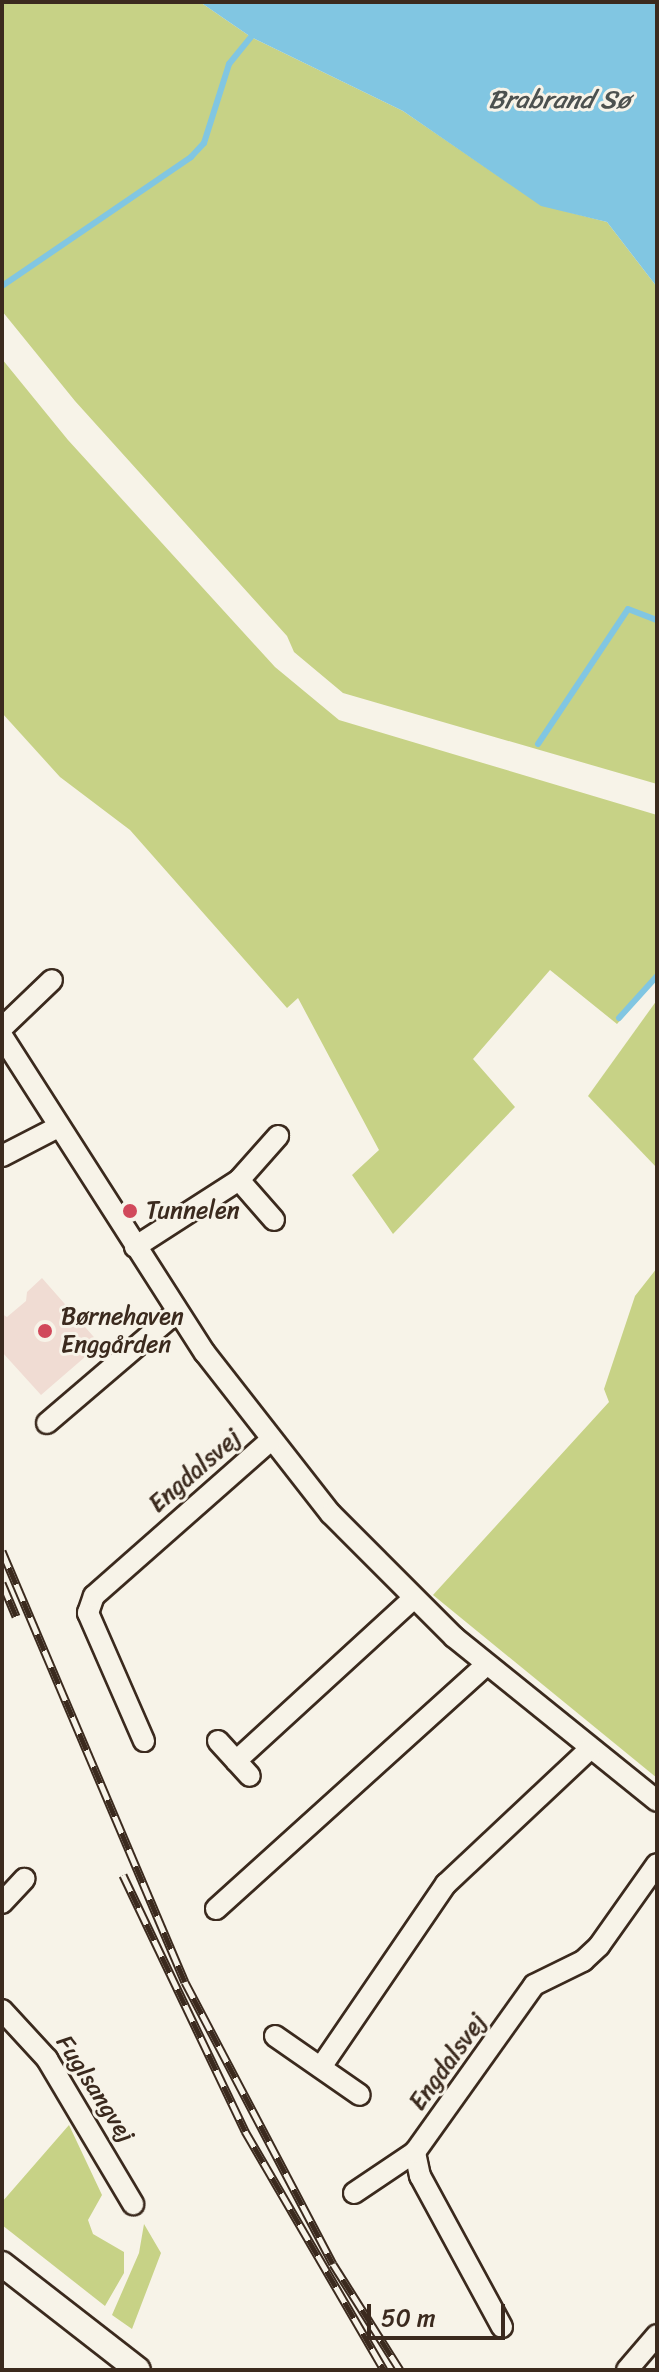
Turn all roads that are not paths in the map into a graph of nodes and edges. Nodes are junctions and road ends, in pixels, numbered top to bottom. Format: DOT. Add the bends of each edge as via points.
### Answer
graph roads {
  1 [pos="52,980"];
  2 [pos="2,1028"];
  3 [pos="2,1036"];
  4 [pos="58,1127"];
  5 [pos="278,1136"];
  6 [pos="2,1156"];
  7 [pos="239,1180"];
  8 [pos="274,1220"];
  9 [pos="135,1247"];
  10 [pos="177,1312"];
  11 [pos="47,1423"];
  12 [pos="271,1440"];
  13 [pos="413,1599"];
  14 [pos="486,1665"];
  15 [pos="144,1741"];
  16 [pos="218,1741"];
  17 [pos="590,1749"];
  18 [pos="657,1801"];
  19 [pos="657,1864"];
  20 [pos="24,1879"];
  21 [pos="2,1903"];
  22 [pos="216,1909"];
  23 [pos="2,2010"];
  24 [pos="275,2036"];
  25 [pos="321,2067"];
  26 [pos="360,2095"];
  27 [pos="415,2152"];
  28 [pos="354,2193"];
  29 [pos="133,2204"];
  30 [pos="2,2264"];
  31 [pos="502,2327"];
  32 [pos="657,2335"];
  33 [pos="138,2370"];
  34 [pos="627,2370"];
  1 -- 2 [label="street"];
  3 -- 4 [label="street, Engdalsvej"];
  4 -- 6 [label="street"];
  4 -- 9 [label="street, Engdalsvej"];
  5 -- 7 [label="street"];
  7 -- 8 [label="street"];
  7 -- 9 [label="street"];
  9 -- 10 [label="street, Engdalsvej"];
  10 -- 11 [label="street"];
  10 -- 12 [label="street, Engdalsvej"];
  12 -- 13 [label="street, Engdalsvej"];
  12 -- 15 [label="street, Engdalsvej" via="94,1596 88,1613"];
  13 -- 14 [label="street, Engdalsvej"];
  13 -- 16 [label="street" via="243,1769"];
  14 -- 17 [label="street, Engdalsvej"];
  14 -- 22 [label="street"];
  17 -- 18 [label="street, Engdalsvej"];
  17 -- 25 [label="street" via="446,1884"];
  19 -- 27 [label="street, Engdalsvej" via="599,1946 583,1961 534,1985"];
  20 -- 21 [label="street"];
  23 -- 29 [label="street, Fuglsangvej" via="47,2059"];
  24 -- 25 [label="street"];
  25 -- 26 [label="street"];
  27 -- 28 [label="street"];
  27 -- 31 [label="street" via="420,2176"];
  30 -- 33 [label="main road"];
  32 -- 34 [label="street"];
}
